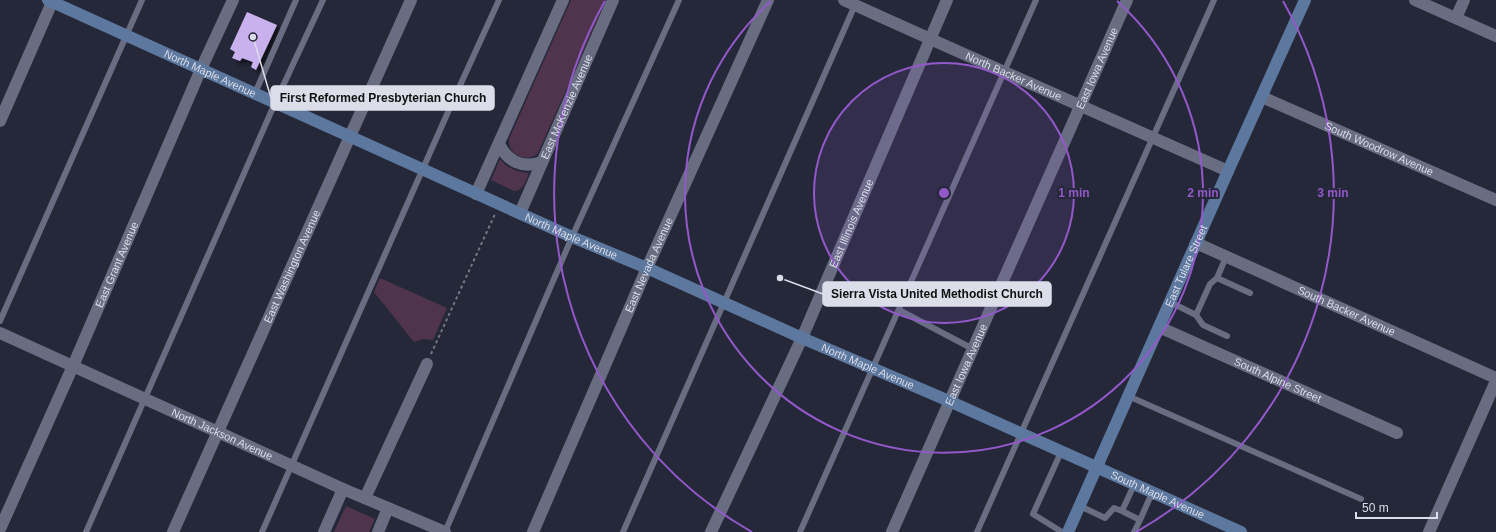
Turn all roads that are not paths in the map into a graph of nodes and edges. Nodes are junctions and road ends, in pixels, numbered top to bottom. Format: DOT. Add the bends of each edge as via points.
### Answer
graph roads {
  1 [pos="142,0"];
  2 [pos="233,0"];
  3 [pos="296,0"];
  4 [pos="314,0"];
  5 [pos="411,0"];
  6 [pos="499,0"];
  7 [pos="564,0"];
  8 [pos="614,0"];
  9 [pos="679,0"];
  10 [pos="768,0"];
  11 [pos="844,0"];
  12 [pos="947,0"];
  13 [pos="1036,0"];
  14 [pos="1127,0"];
  15 [pos="1214,0"];
  16 [pos="1305,0"];
  17 [pos="1415,0"];
  18 [pos="1464,0"];
  19 [pos="51,1"];
  20 [pos="322,2"];
  21 [pos="856,3"];
  22 [pos="1456,18"];
  23 [pos="126,35"];
  24 [pos="1496,36"];
  25 [pos="930,38"];
  26 [pos="201,69"];
  27 [pos="1005,71"];
  28 [pos="255,93"];
  29 [pos="1262,97"];
  30 [pos="275,103"];
  31 [pos="1080,106"];
  32 [pos="0,121"];
  33 [pos="349,136"];
  34 [pos="1153,138"];
  35 [pos="500,144"];
  36 [pos="542,162"];
  37 [pos="423,170"];
  38 [pos="1228,171"];
  39 [pos="476,194"];
  40 [pos="1496,200"];
  41 [pos="520,213"];
  42 [pos="572,237"];
  43 [pos="1196,243"];
  44 [pos="1226,257"];
  45 [pos="647,268"];
  46 [pos="1217,278"];
  47 [pos="1250,293"];
  48 [pos="1170,302"];
  49 [pos="724,303"];
  50 [pos="899,310"];
  51 [pos="1196,314"];
  52 [pos="0,321"];
  53 [pos="1159,327"];
  54 [pos="0,333"];
  55 [pos="1227,336"];
  56 [pos="802,338"];
  57 [pos="973,349"];
  58 [pos="427,364"];
  59 [pos="73,366"];
  60 [pos="873,368"];
  61 [pos="1496,379"];
  62 [pos="1128,396"];
  63 [pos="145,398"];
  64 [pos="949,401"];
  65 [pos="217,432"];
  66 [pos="1397,433"];
  67 [pos="1021,434"];
  68 [pos="1061,452"];
  69 [pos="292,465"];
  70 [pos="1097,468"];
  71 [pos="1134,485"];
  72 [pos="344,489"];
  73 [pos="1152,493"];
  74 [pos="365,498"];
  75 [pos="1361,499"];
  76 [pos="1080,506"];
  77 [pos="388,508"];
  78 [pos="1122,511"];
  79 [pos="1140,520"];
  80 [pos="0,529"];
  81 [pos="86,532"];
  82 [pos="173,532"];
  83 [pos="262,532"];
  84 [pos="324,532"];
  85 [pos="378,532"];
  86 [pos="445,532"];
  87 [pos="533,532"];
  88 [pos="623,532"];
  89 [pos="711,532"];
  90 [pos="800,532"];
  91 [pos="892,532"];
  92 [pos="977,532"];
  93 [pos="1062,532"];
  94 [pos="1068,532"];
  95 [pos="1134,532"];
  96 [pos="1241,532"];
  97 [pos="1430,532"];
  1 -- 23 [label="lane"];
  2 -- 26 [label="street, East Grant Avenue"];
  3 -- 28 [label="lane"];
  4 -- 20 [label="lane"];
  5 -- 33 [label="street, East Washington Avenue"];
  6 -- 37 [label="lane"];
  7 -- 35 [label="street"];
  8 -- 36 [label="street, East McKenzie Avenue"];
  9 -- 42 [label="lane"];
  10 -- 45 [label="street, East Nevada Avenue"];
  11 -- 21 [label="street, North Backer Avenue"];
  12 -- 25 [label="street, East Illinois Avenue"];
  13 -- 27 [label="lane"];
  14 -- 31 [label="street, East Iowa Avenue"];
  15 -- 34 [label="lane"];
  16 -- 29 [label="main road, East Tulare Street"];
  17 -- 22 [label="street"];
  18 -- 22 [label="street"];
  19 -- 23 [label="main road, North Maple Avenue"];
  19 -- 32 [label="street"];
  20 -- 30 [label="lane"];
  21 -- 25 [label="street, North Backer Avenue"];
  21 -- 49 [label="lane"];
  22 -- 24 [label="street"];
  23 -- 26 [label="main road, North Maple Avenue"];
  23 -- 52 [label="lane"];
  25 -- 27 [label="street, North Backer Avenue"];
  25 -- 56 [label="street, East Illinois Avenue"];
  26 -- 28 [label="main road, North Maple Avenue"];
  26 -- 59 [label="street, East Grant Avenue"];
  27 -- 31 [label="street, North Backer Avenue"];
  27 -- 50 [label="lane"];
  28 -- 30 [label="main road, North Maple Avenue"];
  29 -- 38 [label="main road, East Tulare Street"];
  29 -- 40 [label="street, South Woodrow Avenue"];
  30 -- 33 [label="main road, North Maple Avenue"];
  30 -- 63 [label="lane"];
  31 -- 34 [label="street, North Backer Avenue"];
  31 -- 57 [label="street, East Iowa Avenue"];
  33 -- 37 [label="main road, North Maple Avenue"];
  33 -- 65 [label="street, East Washington Avenue"];
  34 -- 38 [label="street, North Backer Avenue"];
  34 -- 67 [label="lane"];
  35 -- 36 [label="street" via="510,159 523,165"];
  35 -- 39 [label="street"];
  36 -- 41 [label="street, East McKenzie Avenue"];
  37 -- 39 [label="main road, North Maple Avenue"];
  37 -- 69 [label="lane"];
  38 -- 43 [label="main road, East Tulare Street"];
  39 -- 41 [label="main road, North Maple Avenue"];
  41 -- 42 [label="main road, North Maple Avenue"];
  42 -- 45 [label="main road, North Maple Avenue"];
  42 -- 86 [label="lane"];
  43 -- 44 [label="street, South Backer Avenue"];
  43 -- 48 [label="main road, East Tulare Street"];
  44 -- 46 [label="lane"];
  44 -- 61 [label="street, South Backer Avenue"];
  45 -- 49 [label="main road, North Maple Avenue"];
  45 -- 87 [label="street, East Nevada Avenue"];
  46 -- 47 [label="lane"];
  46 -- 51 [label="lane" via="1210,284"];
  48 -- 51 [label="lane"];
  48 -- 53 [label="main road, East Tulare Street"];
  49 -- 56 [label="main road, North Maple Avenue"];
  49 -- 88 [label="lane"];
  50 -- 57 [label="lane"];
  50 -- 60 [label="lane"];
  51 -- 55 [label="lane" via="1203,325"];
  53 -- 62 [label="main road, East Tulare Street"];
  53 -- 66 [label="street, South Alpine Street"];
  54 -- 59 [label="street, North Jackson Avenue"];
  56 -- 60 [label="main road, North Maple Avenue"];
  56 -- 89 [label="street, East Illinois Avenue"];
  57 -- 64 [label="street, East Iowa Avenue"];
  58 -- 74 [label="street"];
  59 -- 63 [label="street, North Jackson Avenue"];
  59 -- 80 [label="street, East Grant Avenue"];
  60 -- 64 [label="main road, North Maple Avenue"];
  60 -- 90 [label="lane"];
  61 -- 97 [label="street"];
  62 -- 70 [label="main road, East Tulare Street"];
  62 -- 75 [label="lane"];
  63 -- 65 [label="street, North Jackson Avenue"];
  63 -- 81 [label="lane"];
  64 -- 67 [label="main road, North Maple Avenue"];
  64 -- 91 [label="street, East Iowa Avenue"];
  65 -- 69 [label="street, North Jackson Avenue"];
  65 -- 82 [label="street, East Washington Avenue"];
  67 -- 68 [label="main road, North Maple Avenue"];
  67 -- 92 [label="lane"];
  68 -- 70 [label="main road, North Maple Avenue"];
  68 -- 93 [label="lane" via="1033,514"];
  69 -- 72 [label="street, North Jackson Avenue"];
  69 -- 83 [label="lane"];
  70 -- 71 [label="main road, South Maple Avenue"];
  70 -- 76 [label="main road, East Tulare Street"];
  71 -- 73 [label="main road, South Maple Avenue"];
  71 -- 78 [label="lane"];
  72 -- 74 [label="street, North Jackson Avenue"];
  72 -- 84 [label="street"];
  73 -- 79 [label="lane"];
  73 -- 96 [label="main road, South Maple Avenue"];
  74 -- 77 [label="street, North Jackson Avenue"];
  76 -- 78 [label="lane" via="1105,518 1114,508"];
  76 -- 94 [label="main road, East Tulare Street"];
  77 -- 85 [label="street"];
  77 -- 86 [label="street, North Jackson Avenue"];
  78 -- 79 [label="lane"];
  79 -- 95 [label="lane"];
}
